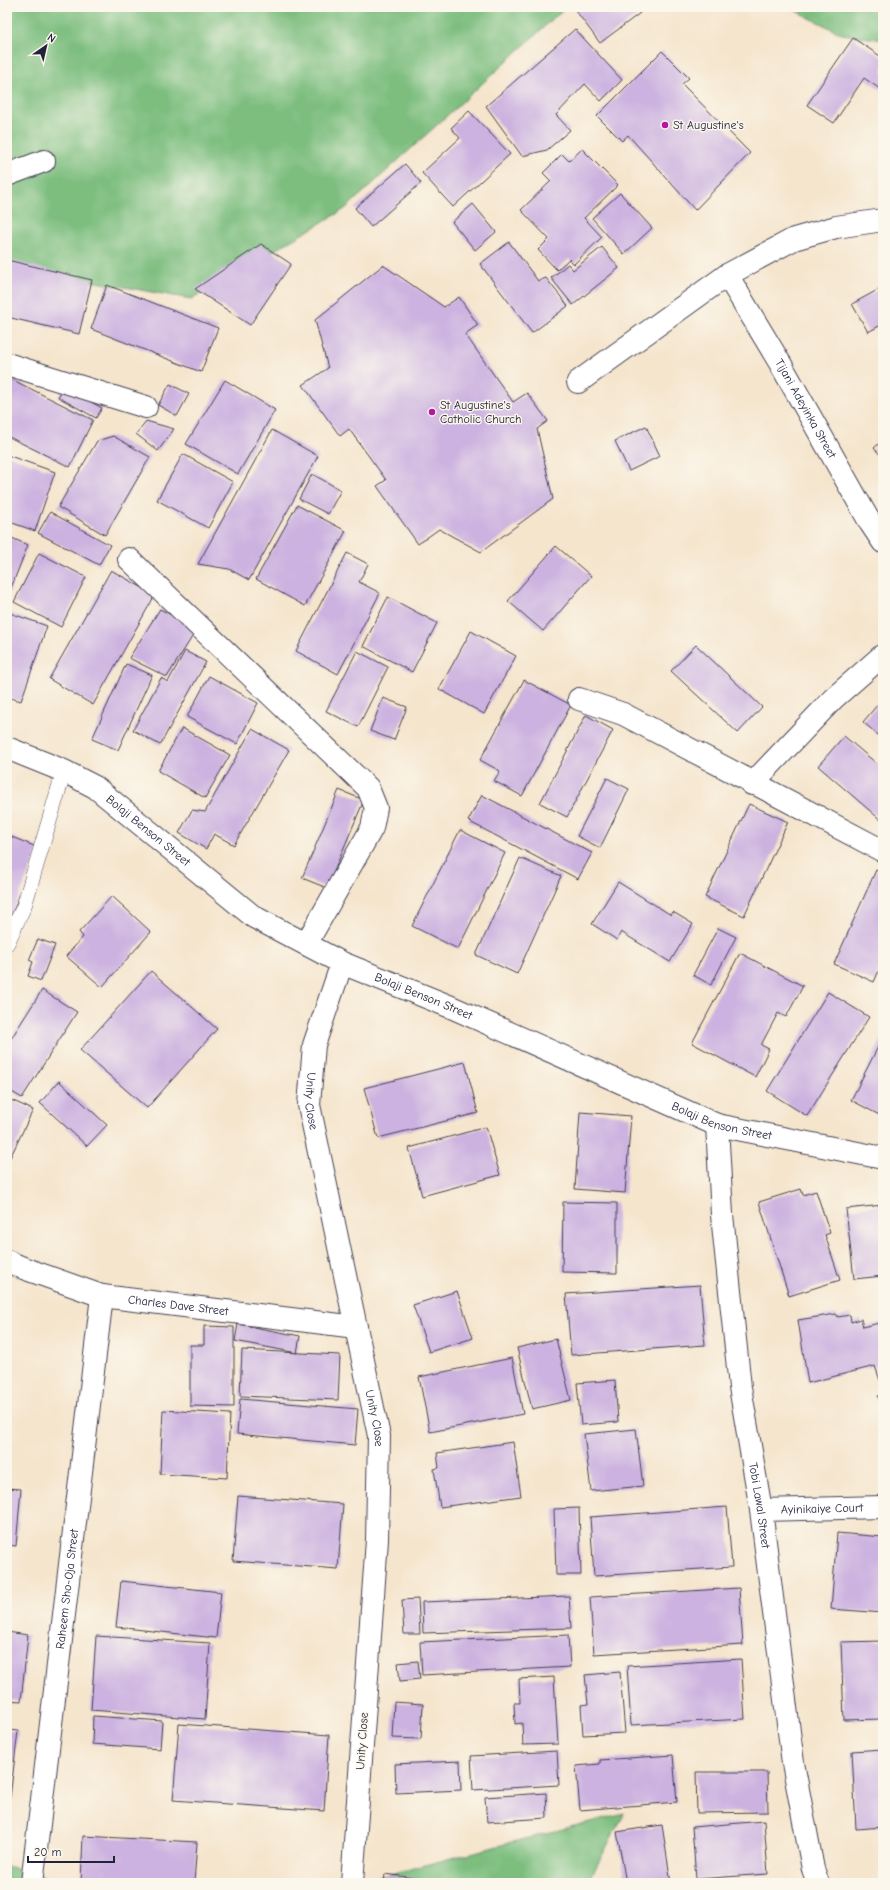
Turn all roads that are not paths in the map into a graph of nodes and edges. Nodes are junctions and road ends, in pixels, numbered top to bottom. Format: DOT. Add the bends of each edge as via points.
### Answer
graph roads {
  1 [pos="44,162"];
  2 [pos="7,175"];
  3 [pos="883,220"];
  4 [pos="727,275"];
  5 [pos="7,364"];
  6 [pos="578,382"];
  7 [pos="146,407"];
  8 [pos="883,542"];
  9 [pos="129,559"];
  10 [pos="883,655"];
  11 [pos="579,699"];
  12 [pos="7,748"];
  13 [pos="64,771"];
  14 [pos="752,784"];
  15 [pos="883,851"];
  16 [pos="7,943"];
  17 [pos="306,944"];
  18 [pos="342,963"];
  19 [pos="717,1125"];
  20 [pos="883,1158"];
  21 [pos="7,1261"];
  22 [pos="102,1296"];
  23 [pos="356,1327"];
  24 [pos="883,1507"];
  25 [pos="761,1510"];
  26 [pos="816,1880"];
  27 [pos="32,1883"];
  28 [pos="352,1883"];
  1 -- 2 [label="street"];
  3 -- 4 [label="street" via="836,227 794,239"];
  4 -- 6 [label="street"];
  4 -- 8 [label="street, Tijani Adeyinka Street"];
  5 -- 7 [label="street"];
  9 -- 17 [label="street" via="368,788 376,808 372,828"];
  10 -- 14 [label="street" via="834,698"];
  11 -- 14 [label="street" via="623,714"];
  12 -- 13 [label="street, Bolaji Benson Street"];
  13 -- 16 [label="lane" via="24,906"];
  13 -- 17 [label="street, Bolaji Benson Street" via="95,787 254,917"];
  14 -- 15 [label="street"];
  17 -- 18 [label="street, Bolaji Benson Street"];
  18 -- 19 [label="street, Bolaji Benson Street"];
  18 -- 23 [label="street, Unity Close" via="314,1045 309,1105"];
  19 -- 20 [label="street, Bolaji Benson Street"];
  19 -- 25 [label="street, Tobi Lawal Street" via="722,1215 740,1388"];
  21 -- 22 [label="street, Charles Dave Street"];
  22 -- 23 [label="street, Charles Dave Street"];
  22 -- 27 [label="street, Raheem Sho-Oja Street"];
  23 -- 28 [label="street, Unity Close" via="379,1436 377,1540"];
  24 -- 25 [label="street, Ayinikaiye Court"];
  25 -- 26 [label="street, Tobi Lawal Street" via="793,1763"];
}
